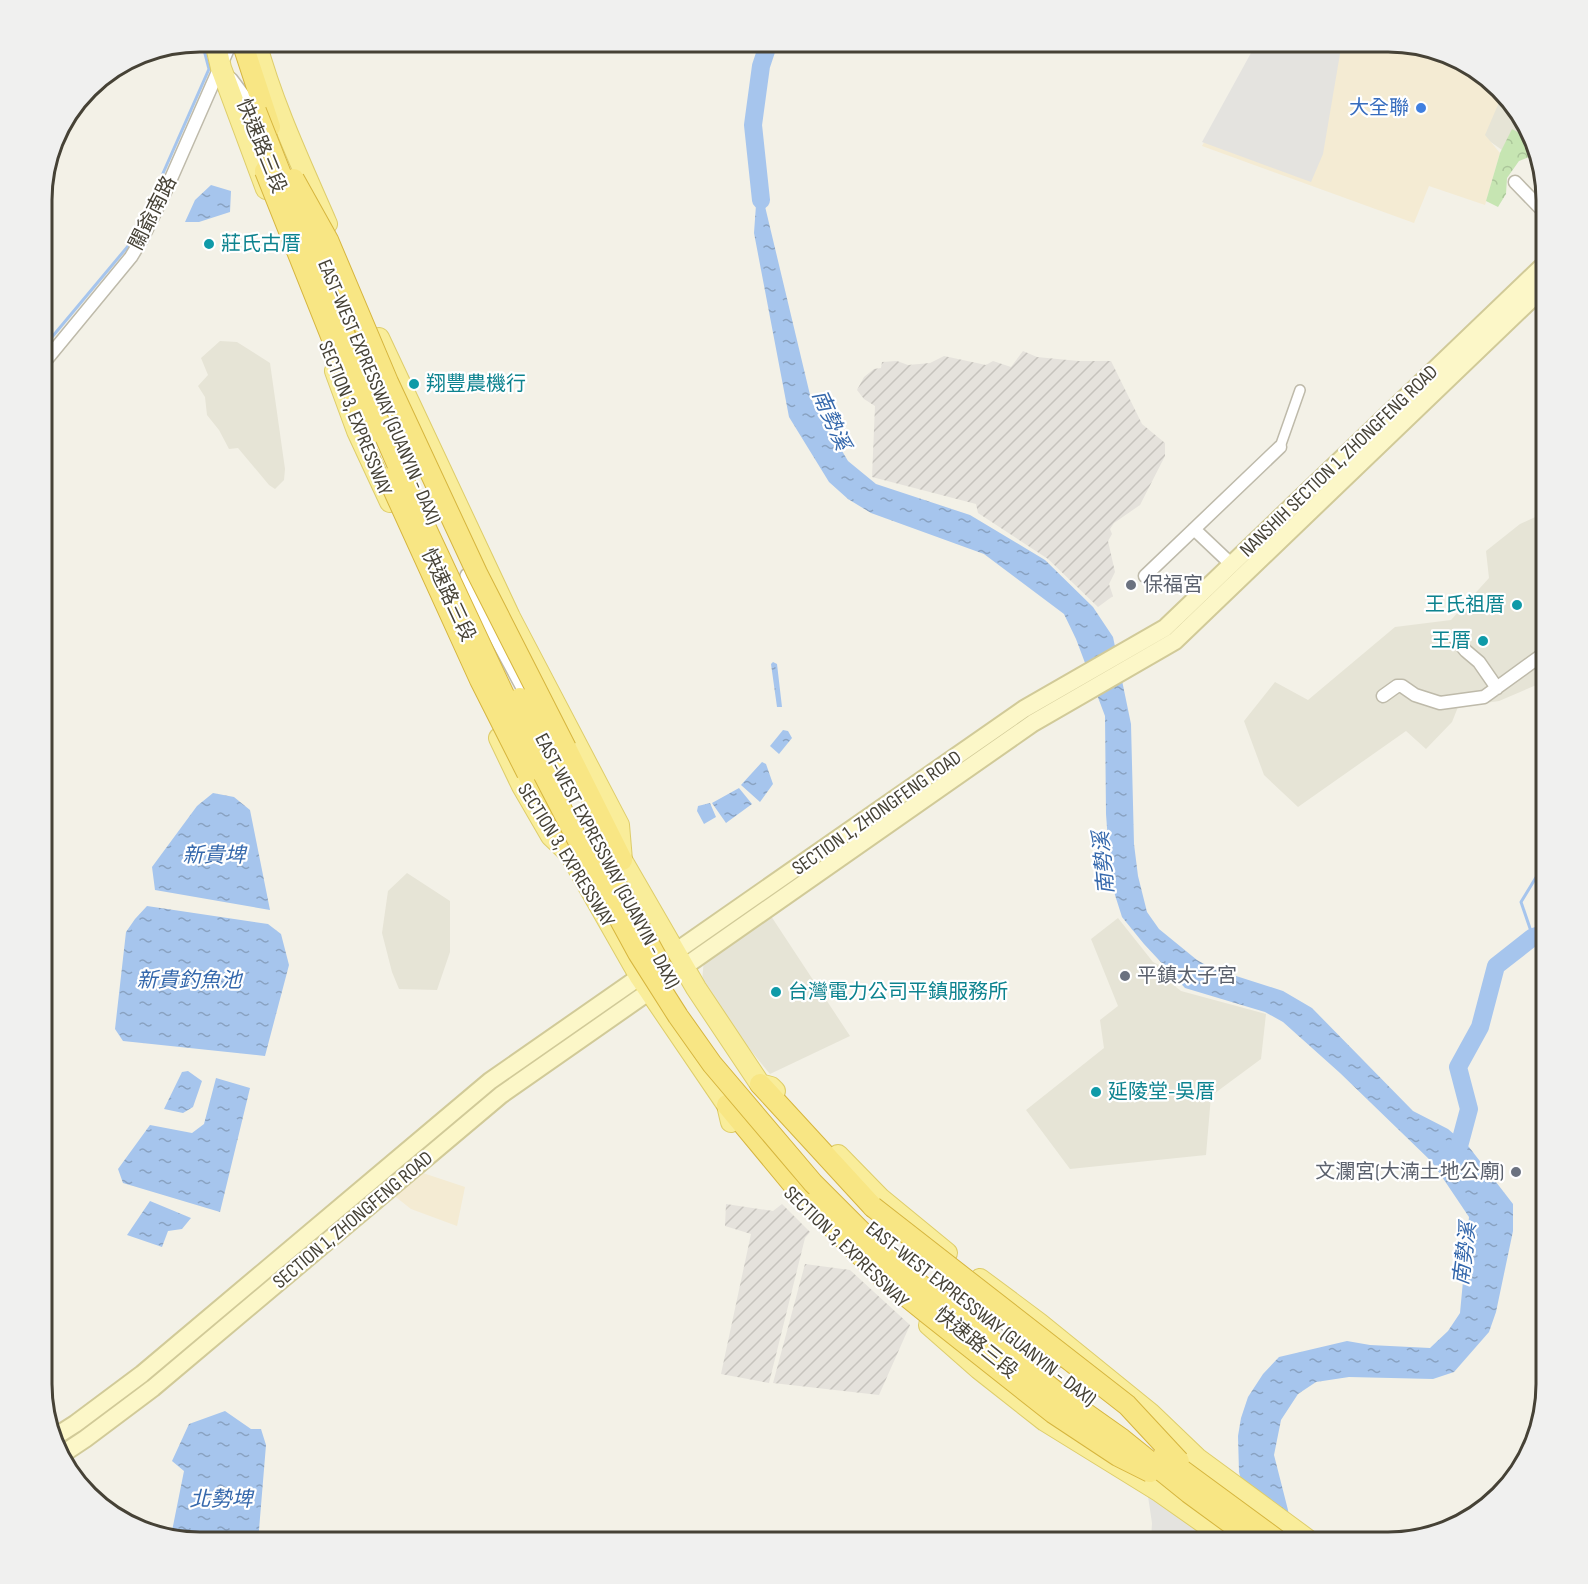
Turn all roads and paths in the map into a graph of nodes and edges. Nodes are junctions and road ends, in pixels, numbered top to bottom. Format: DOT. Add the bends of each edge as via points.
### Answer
graph roads {
  1 [pos="218,53"];
  2 [pos="227,53"];
  3 [pos="236,53"];
  4 [pos="245,53"];
  5 [pos="260,53"];
  6 [pos="221,68"];
  7 [pos="256,111"];
  8 [pos="284,121"];
  9 [pos="284,160"];
  10 [pos="1515,182"];
  11 [pos="1536,204"];
  12 [pos="1536,273"];
  13 [pos="1536,294"];
  14 [pos="53,352"];
  15 [pos="1300,390"];
  16 [pos="412,407"];
  17 [pos="393,415"];
  18 [pos="365,428"];
  19 [pos="1280,447"];
  20 [pos="1194,528"];
  21 [pos="1237,570"];
  22 [pos="1145,576"];
  23 [pos="510,617"];
  24 [pos="491,626"];
  25 [pos="1455,638"];
  26 [pos="460,639"];
  27 [pos="1536,659"];
  28 [pos="1084,684"];
  29 [pos="1497,688"];
  30 [pos="1383,696"];
  31 [pos="570,854"];
  32 [pos="622,860"];
  33 [pos="680,960"];
  34 [pos="645,984"];
  35 [pos="760,1084"];
  36 [pos="727,1105"];
  37 [pos="337,1209"];
  38 [pos="350,1223"];
  39 [pos="1039,1323"];
  40 [pos="1029,1341"];
  41 [pos="1003,1377"];
  42 [pos="61,1433"];
  43 [pos="68,1450"];
  44 [pos="1197,1458"];
  45 [pos="1193,1487"];
  46 [pos="1217,1532"];
  47 [pos="1245,1532"];
  48 [pos="1264,1532"];
  49 [pos="1298,1532"];
  1 -- 6 [label="main road, SECTION 3, EXPRESSWAY"];
  2 -- 6 [label="street, 關爺南路"];
  3 -- 7 [label="highway, EAST-WEST EXPRESSWAY (GUANYIN - DAXI)"];
  4 -- 9 [label="highway, EAST-WEST EXPRESSWAY (GUANYIN - DAXI)"];
  5 -- 8 [label="main road"];
  6 -- 14 [label="street, 關爺南路" via="142,240"];
  6 -- 18 [label="main road, SECTION 3, EXPRESSWAY"];
  7 -- 31 [label="highway, bridge" via="255,146 375,448 470,658"];
  7 -- 45 [label="highway, EAST-WEST EXPRESSWAY (GUANYIN - DAXI), bridge" via="415,505 520,729 638,953 678,1016 712,1064 813,1183 894,1264 1064,1398"];
  8 -- 16 [label="main road"];
  8 -- 17 [label="street, 快速路三段" via="280,134"];
  9 -- 32 [label="highway, bridge" via="328,240 388,382 477,573"];
  9 -- 45 [label="highway, EAST-WEST EXPRESSWAY (GUANYIN - DAXI), bridge" via="389,428 475,609 626,905 725,1065 863,1221"];
  10 -- 11 [label="street"];
  12 -- 21 [label="main road, NANSHIH SECTION 1, ZHONGFENG ROAD"];
  13 -- 21 [label="main road, NANSHIH SECTION 1, ZHONGFENG ROAD"];
  15 -- 19 [label="street"];
  16 -- 17 [label="street"];
  16 -- 23 [label="main road"];
  17 -- 18 [label="street"];
  17 -- 24 [label="street, 快速路三段"];
  18 -- 26 [label="main road, SECTION 3, EXPRESSWAY"];
  19 -- 20 [label="street"];
  20 -- 21 [label="street"];
  20 -- 22 [label="street"];
  21 -- 28 [label="main road, NANSHIH SECTION 1, ZHONGFENG ROAD" via="1175,641 1129,658"];
  23 -- 24 [label="street"];
  23 -- 32 [label="main road" via="619,825"];
  24 -- 26 [label="street"];
  24 -- 32 [label="street, 快速路三段" via="599,828"];
  25 -- 29 [label="street"];
  26 -- 31 [label="main road, SECTION 3, EXPRESSWAY" via="522,786 551,836"];
  27 -- 29 [label="street"];
  28 -- 33 [label="main road, SECTION 1, ZHONGFENG ROAD" via="1033,723"];
  29 -- 30 [label="street" via="1484,697 1440,703 1402,686"];
  31 -- 34 [label="main road, SECTION 3, EXPRESSWAY"];
  32 -- 33 [label="main road"];
  33 -- 34 [label="main road, SECTION 1, ZHONGFENG ROAD"];
  33 -- 35 [label="main road"];
  34 -- 36 [label="main road, SECTION 3, EXPRESSWAY"];
  34 -- 37 [label="main road, SECTION 1, ZHONGFENG ROAD" via="490,1081"];
  34 -- 38 [label="main road, SECTION 1, ZHONGFENG ROAD" via="501,1095"];
  35 -- 39 [label="main road" via="771,1087 880,1198"];
  35 -- 40 [label="street, 快速路三段" via="767,1103 859,1206"];
  35 -- 45 [label="highway, bridge" via="873,1207 1127,1405"];
  36 -- 41 [label="main road, SECTION 3, EXPRESSWAY" via="732,1124 794,1199 856,1263"];
  36 -- 45 [label="highway, bridge" via="809,1204 881,1276 1053,1413 1118,1456"];
  37 -- 38 [label="main road"];
  37 -- 42 [label="main road, SECTION 1, ZHONGFENG ROAD" via="142,1374"];
  38 -- 43 [label="main road, SECTION 1, ZHONGFENG ROAD" via="153,1388"];
  39 -- 40 [label="street"];
  39 -- 44 [label="main road" via="1150,1413"];
  40 -- 41 [label="street"];
  40 -- 44 [label="street, 快速路三段" via="1136,1423"];
  41 -- 46 [label="main road, SECTION 3, EXPRESSWAY" via="1045,1420"];
  44 -- 49 [label="main road"];
  45 -- 47 [label="highway, EAST-WEST EXPRESSWAY (GUANYIN - DAXI), bridge"];
  45 -- 48 [label="highway, EAST-WEST EXPRESSWAY (GUANYIN - DAXI), bridge"];
}
